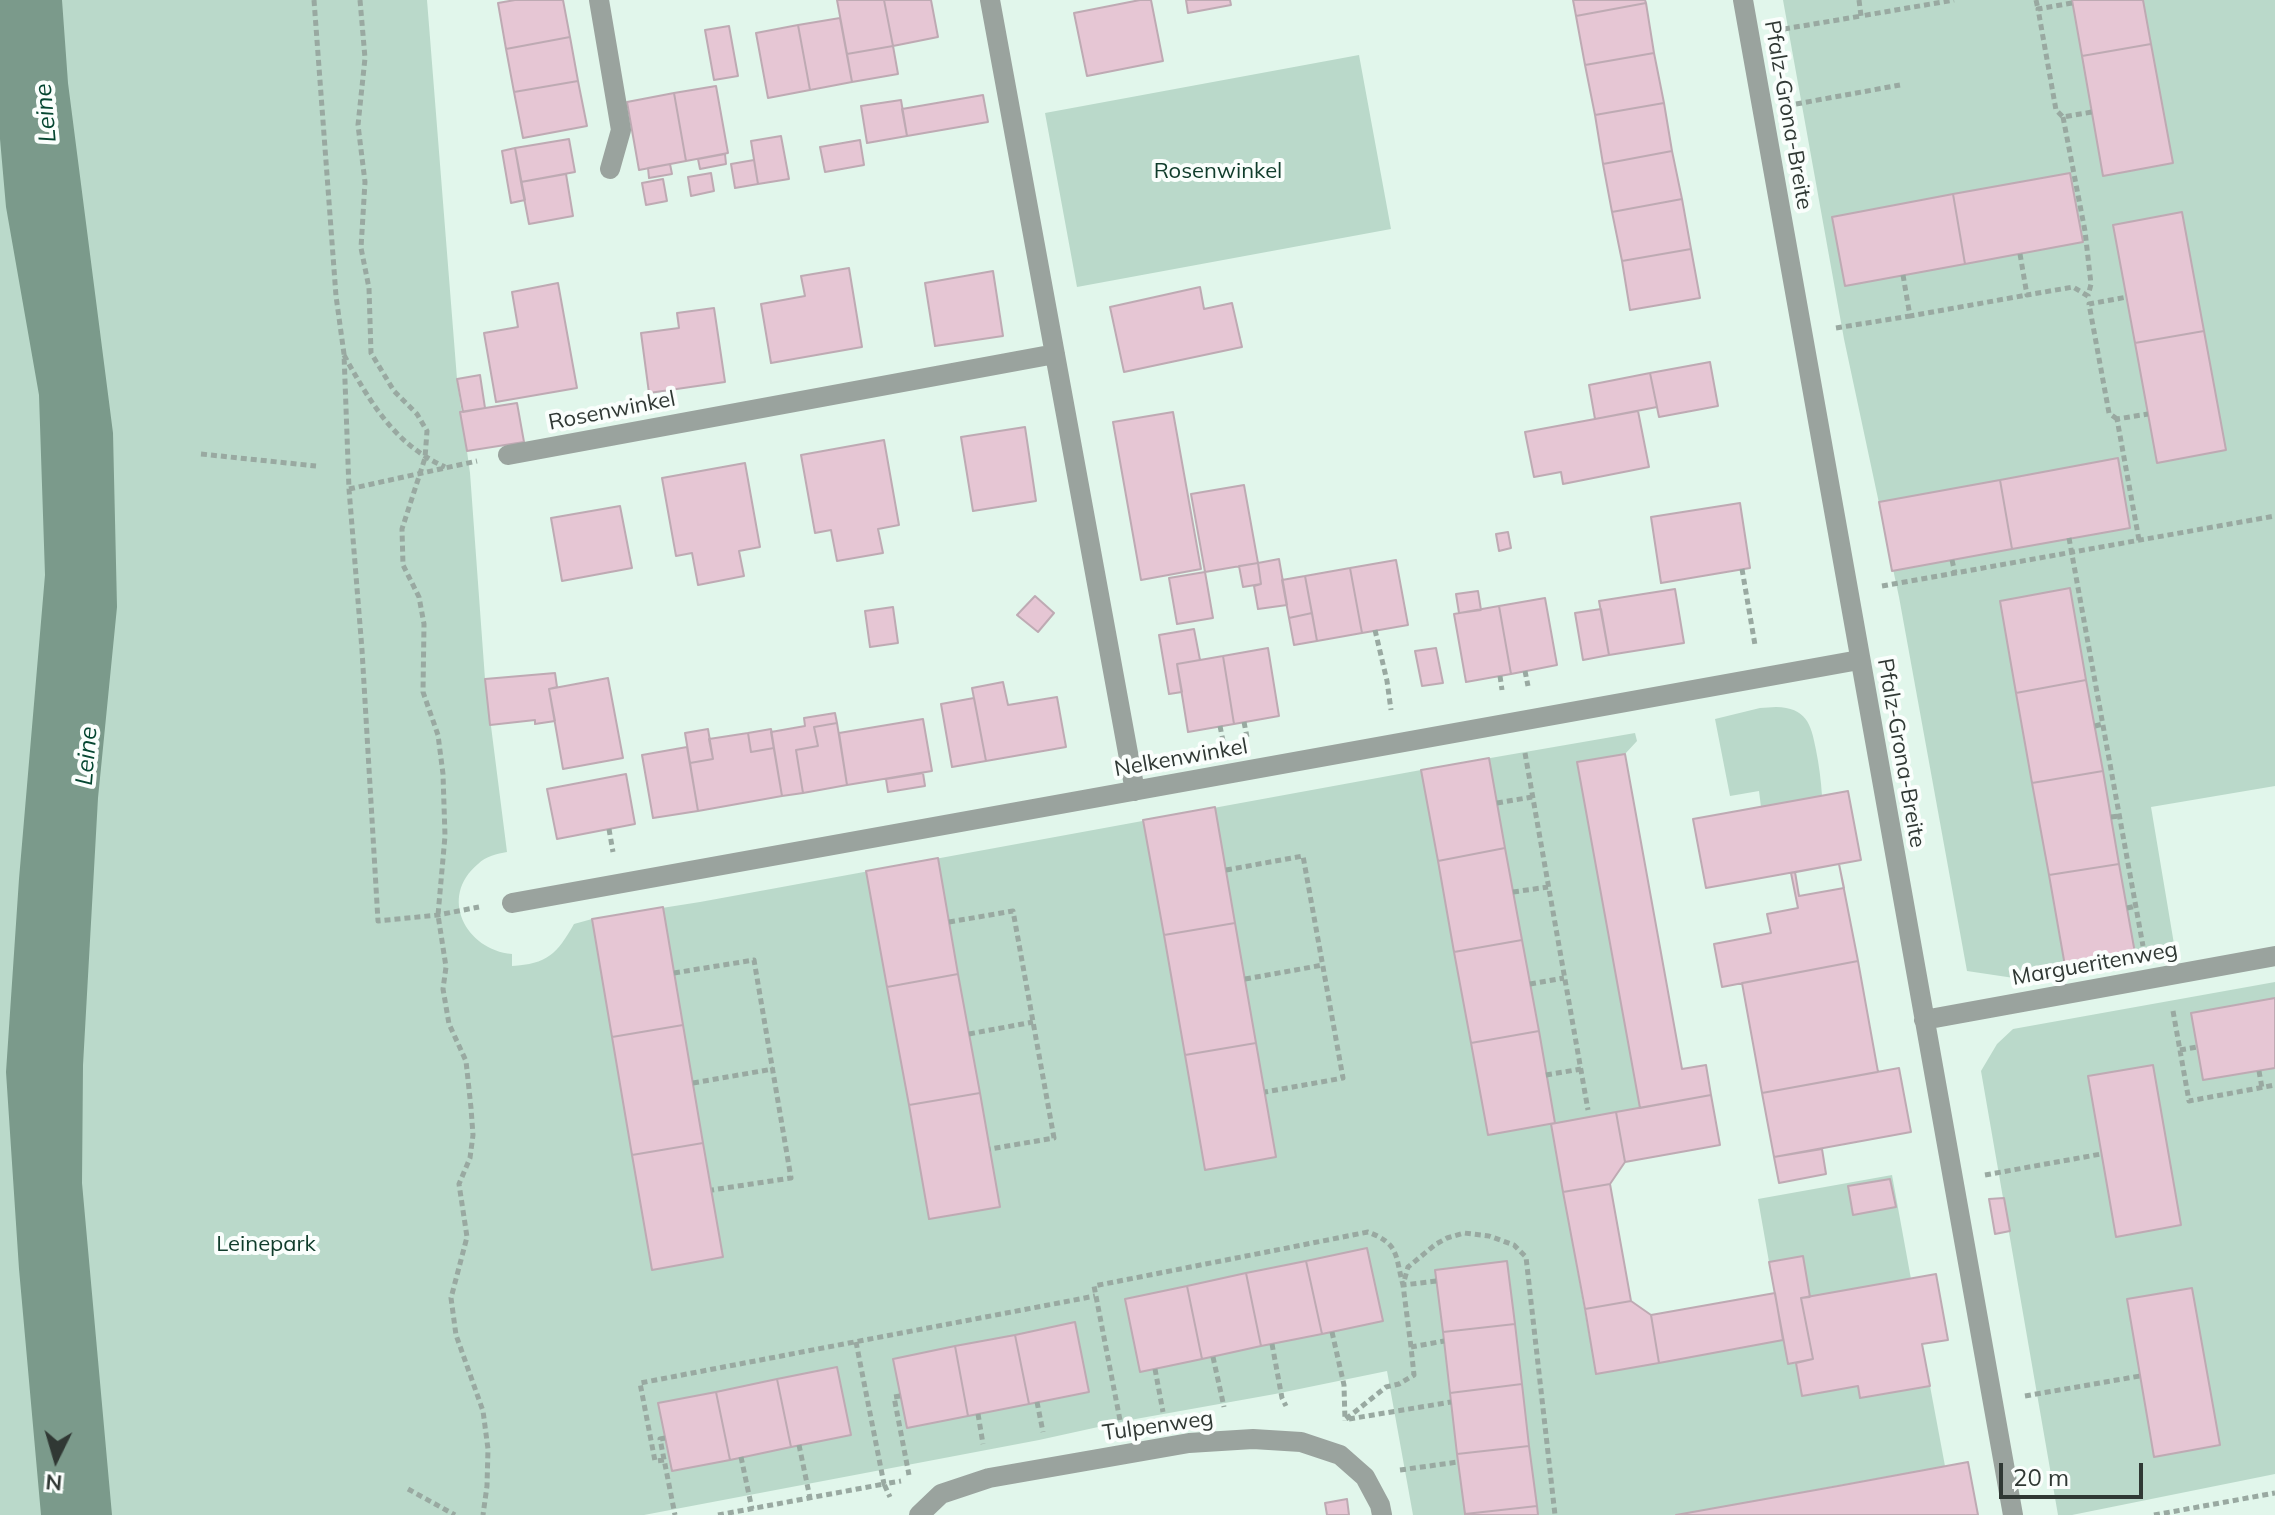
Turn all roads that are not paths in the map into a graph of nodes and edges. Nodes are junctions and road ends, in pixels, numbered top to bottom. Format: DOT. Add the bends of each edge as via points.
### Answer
graph roads {
  1 [pos="599,0"];
  2 [pos="990,0"];
  3 [pos="1743,0"];
  4 [pos="610,169"];
  5 [pos="1055,354"];
  6 [pos="508,455"];
  7 [pos="1859,660"];
  8 [pos="1135,791"];
  9 [pos="512,903"];
  10 [pos="2275,956"];
  11 [pos="1924,1020"];
  12 [pos="919,1515"];
  13 [pos="1382,1515"];
  14 [pos="2013,1515"];
  1 -- 4 [label="street" via="621,130"];
  2 -- 5 [label="street"];
  3 -- 7 [label="street, Pfalz-Grona-Breite"];
  5 -- 6 [label="street, Rosenwinkel"];
  5 -- 8 [label="street"];
  7 -- 8 [label="street, Nelkenwinkel"];
  7 -- 11 [label="street, Pfalz-Grona-Breite"];
  8 -- 9 [label="street, Nelkenwinkel"];
  10 -- 11 [label="street, Margueritenweg"];
  11 -- 14 [label="street, Pfalz-Grona-Breite"];
  12 -- 13 [label="street, Tulpenweg" via="941,1494 989,1478 1170,1446 1253,1439 1301,1442 1340,1455 1365,1477"];
}
